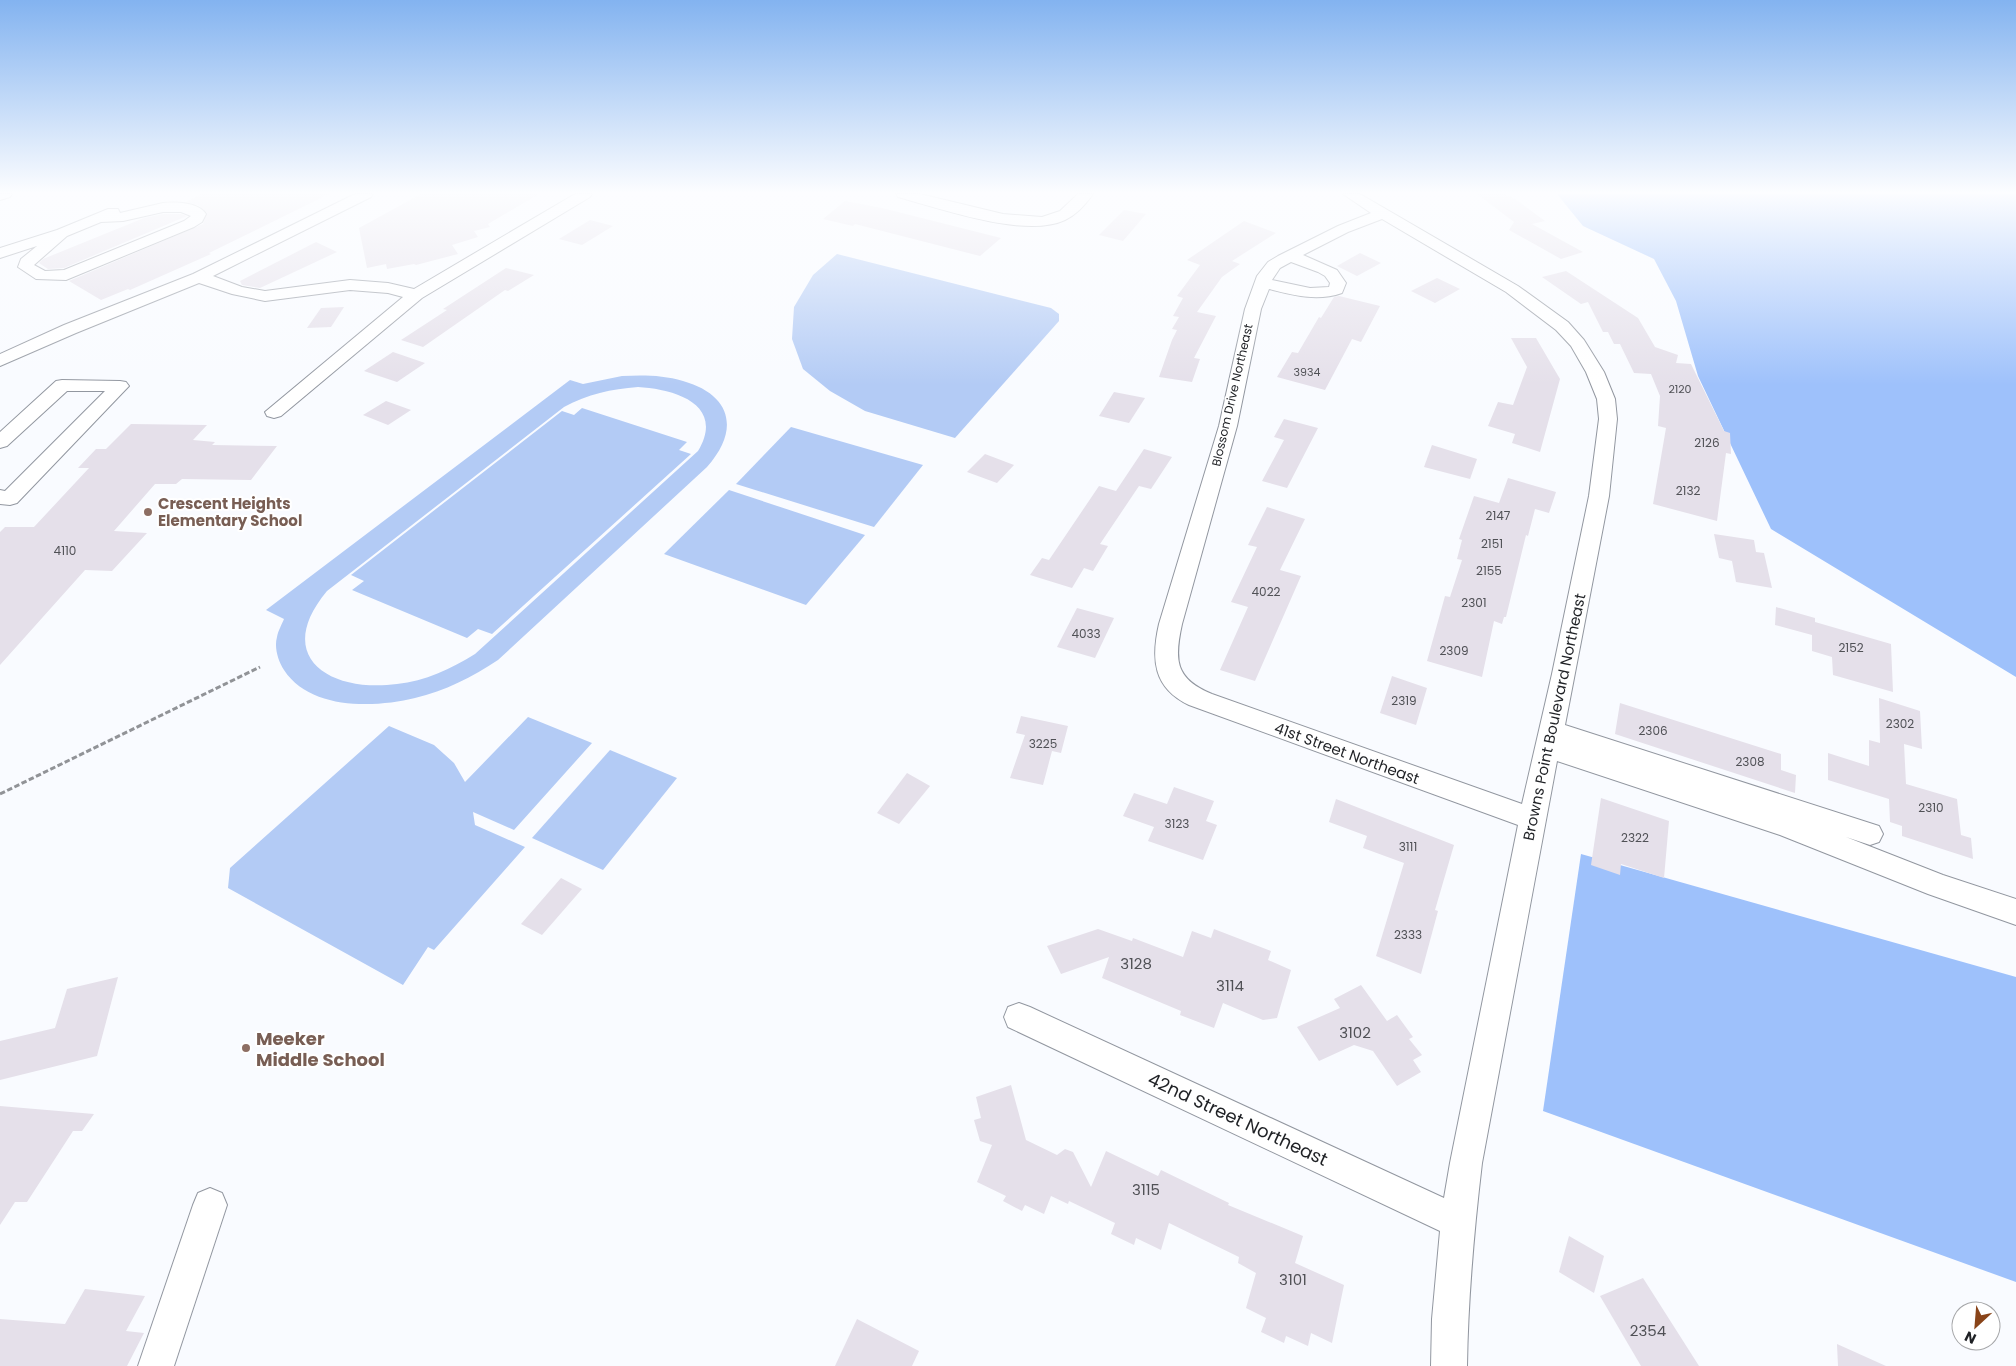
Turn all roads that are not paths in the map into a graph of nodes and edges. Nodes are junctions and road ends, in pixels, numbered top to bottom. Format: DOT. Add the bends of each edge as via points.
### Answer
graph roads {
  1 [pos="32,258"];
  2 [pos="108,258"];
  3 [pos="238,258"];
  4 [pos="478,258"];
  5 [pos="1288,258"];
  6 [pos="1295,258"];
  7 [pos="1459,258"];
  8 [pos="199,277"];
  9 [pos="1262,282"];
  10 [pos="416,295"];
  11 [pos="0,361"];
  12 [pos="274,412"];
  13 [pos="0,421"];
  14 [pos="22,422"];
  15 [pos="0,442"];
  16 [pos="0,497"];
  17 [pos="1170,674"];
  18 [pos="1550,739"];
  19 [pos="1532,819"];
  20 [pos="1870,834"];
  21 [pos="2016,912"];
  22 [pos="1019,1017"];
  23 [pos="210,1206"];
  24 [pos="1458,1222"];
  25 [pos="156,1366"];
  26 [pos="1449,1366"];
  1 -- 2 [label="street" via="26,267 42,276 66,275"];
  3 -- 8 [label="street"];
  4 -- 10 [label="street"];
  5 -- 9 [label="street, Blossom Drive Northeast" via="1274,265"];
  6 -- 9 [label="street" via="1331,274 1338,283 1336,290 1331,293 1310,292"];
  7 -- 18 [label="street, Browns Point Boulevard Northeast" via="1512,289 1562,326 1578,344 1595,372 1606,399 1608,420 1599,496"];
  8 -- 10 [label="street" via="238,291 265,296 350,285 388,288"];
  8 -- 11 [label="street"];
  9 -- 17 [label="street, Blossom Drive Northeast" via="1252,309 1228,426 1166,642 1166,663"];
  10 -- 12 [label="street" via="374,326 305,390"];
  13 -- 14 [label="street"];
  14 -- 15 [label="street"];
  14 -- 16 [label="street" via="62,385 120,386 10,498"];
  17 -- 19 [label="street, 41st Street Northeast" via="1178,687 1220,707"];
  18 -- 19 [label="street, Browns Point Boulevard Northeast"];
  18 -- 20 [label="street"];
  18 -- 21 [label="street"];
  19 -- 24 [label="street, Browns Point Boulevard Northeast" via="1467,1157"];
  22 -- 24 [label="street, 42nd Street Northeast"];
  23 -- 25 [label="street"];
  24 -- 26 [label="street, Browns Point Boulevard Northeast"];
}
